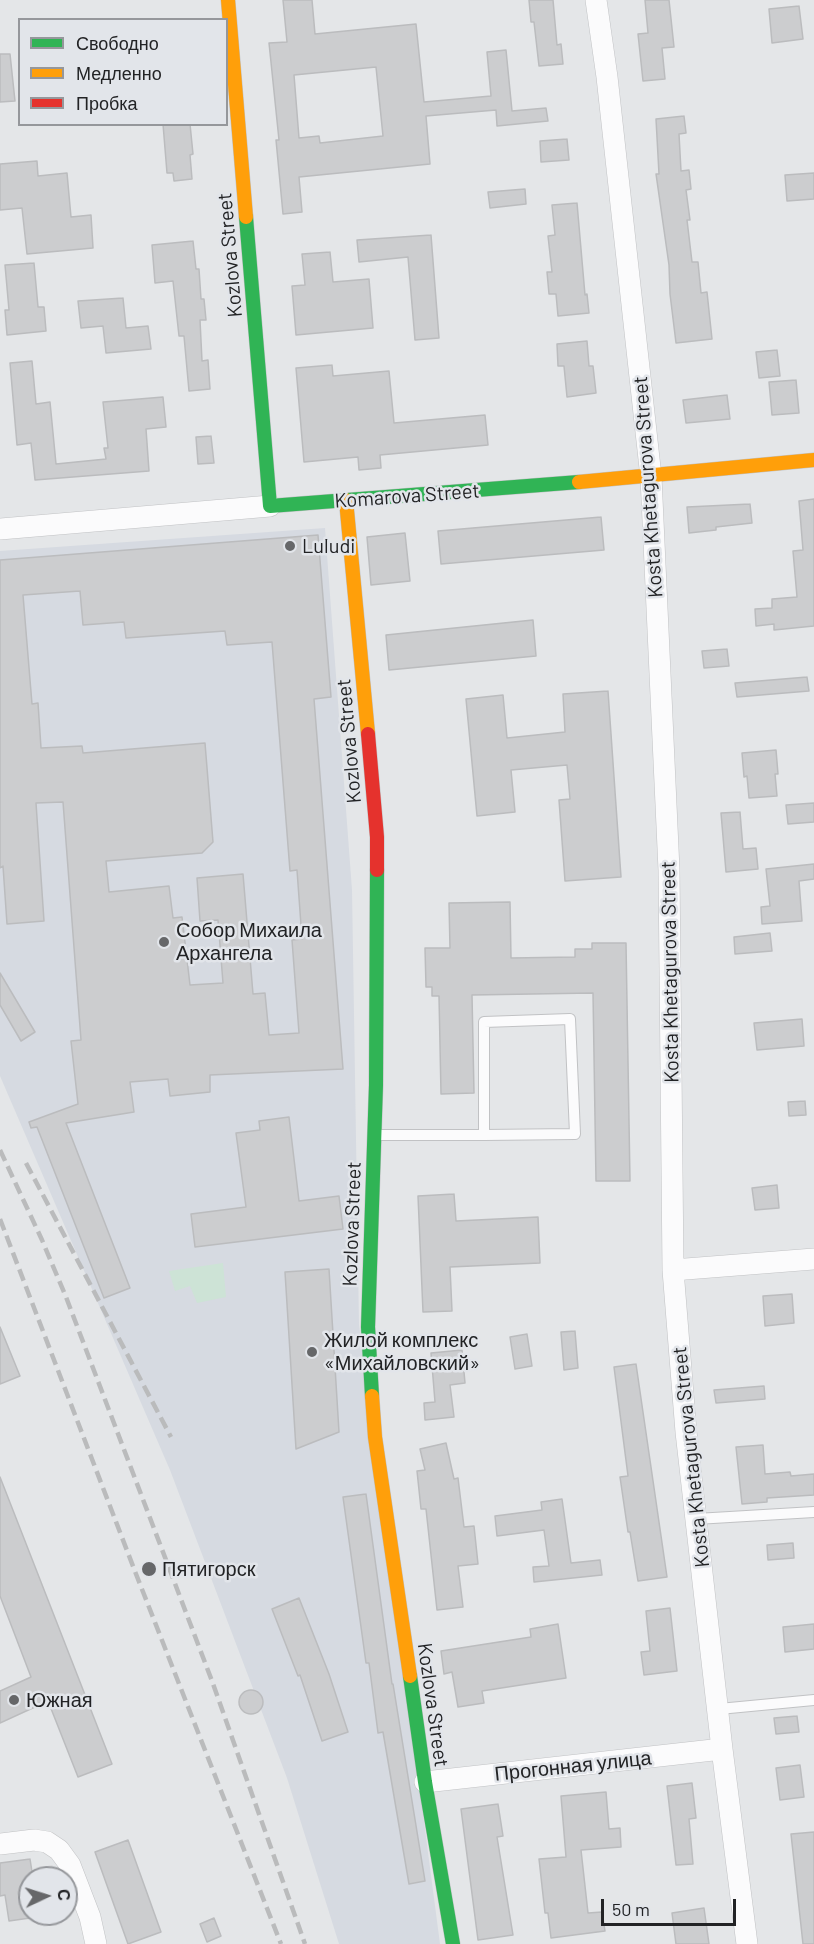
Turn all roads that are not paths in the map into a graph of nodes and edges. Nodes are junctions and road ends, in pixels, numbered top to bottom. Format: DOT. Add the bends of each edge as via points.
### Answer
graph roads {
  1 [pos="228,0"];
  2 [pos="596,0"];
  3 [pos="814,459"];
  4 [pos="651,477"];
  5 [pos="346,500"];
  6 [pos="270,506"];
  7 [pos="0,529"];
  8 [pos="375,1135"];
  9 [pos="484,1135"];
  10 [pos="814,1259"];
  11 [pos="673,1270"];
  12 [pos="814,1512"];
  13 [pos="696,1519"];
  14 [pos="814,1700"];
  15 [pos="718,1709"];
  16 [pos="722,1749"];
  17 [pos="424,1782"];
  18 [pos="6,1843"];
  19 [pos="96,1944"];
  20 [pos="453,1944"];
  21 [pos="747,1944"];
  1 -- 6 [label="street, Kozlova Street"];
  2 -- 4 [label="street, Kosta Khetagurova Street" via="608,77"];
  3 -- 4 [label="street, Komarova Street"];
  4 -- 5 [label="street, Komarova Street"];
  4 -- 11 [label="street, Kosta Khetagurova Street" via="669,870"];
  5 -- 6 [label="street, Komarova Street"];
  5 -- 8 [label="street, Kozlova Street" via="377,837"];
  6 -- 7 [label="street, Komarova Street"];
  8 -- 9 [label="lane"];
  8 -- 17 [label="street, Kozlova Street" via="368,1327 375,1437"];
  9 -- 9 [label="lane" via="484,1022 570,1019 575,1134"];
  10 -- 11 [label="street"];
  11 -- 13 [label="street, Kosta Khetagurova Street"];
  12 -- 13 [label="lane"];
  13 -- 15 [label="street, Kosta Khetagurova Street"];
  14 -- 15 [label="lane"];
  15 -- 16 [label="street, Kosta Khetagurova Street"];
  16 -- 17 [label="street, Прогонная улица"];
  16 -- 21 [label="street, Kosta Khetagurova Street"];
  17 -- 20 [label="street, Kozlova Street"];
  18 -- 19 [label="street" via="34,1840 59,1850 70,1866"];
}
